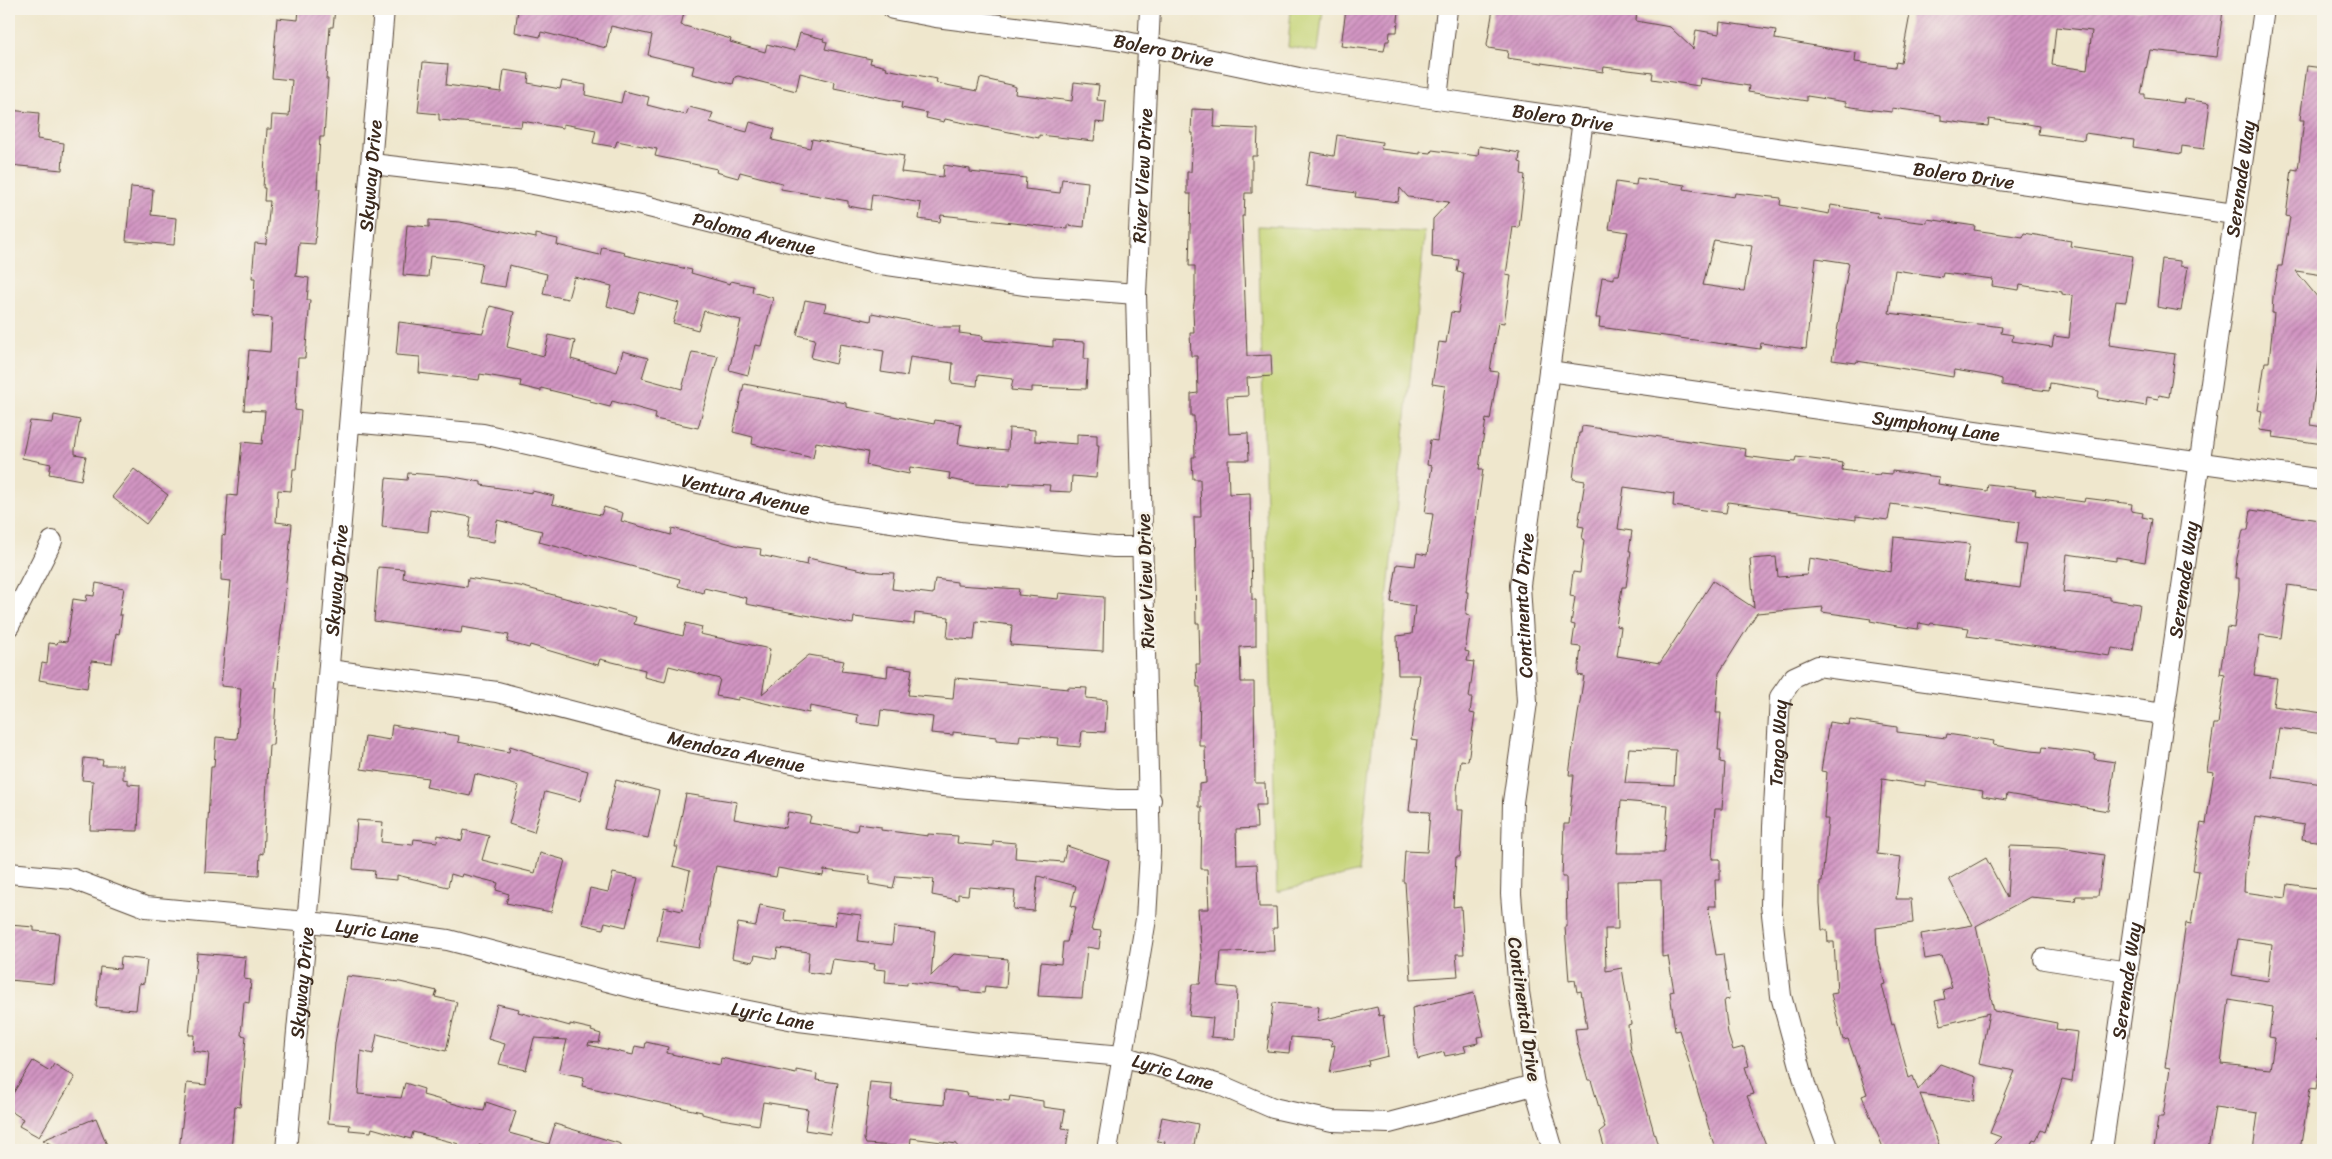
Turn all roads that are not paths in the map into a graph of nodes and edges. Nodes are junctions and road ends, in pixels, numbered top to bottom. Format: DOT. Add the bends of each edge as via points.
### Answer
graph roads {
  1 [pos="384,9"];
  2 [pos="894,9"];
  3 [pos="1150,9"];
  4 [pos="1447,9"];
  5 [pos="2264,9"];
  6 [pos="1148,47"];
  7 [pos="1437,99"];
  8 [pos="1584,120"];
  9 [pos="372,164"];
  10 [pos="2234,214"];
  11 [pos="1136,294"];
  12 [pos="1549,371"];
  13 [pos="350,422"];
  14 [pos="2200,463"];
  15 [pos="2323,480"];
  16 [pos="52,541"];
  17 [pos="1144,547"];
  18 [pos="9,626"];
  19 [pos="329,670"];
  20 [pos="2164,714"];
  21 [pos="1150,800"];
  22 [pos="9,873"];
  23 [pos="308,922"];
  24 [pos="2044,958"];
  25 [pos="2128,972"];
  26 [pos="1122,1056"];
  27 [pos="1534,1086"];
  28 [pos="286,1150"];
  29 [pos="1107,1150"];
  30 [pos="1553,1150"];
  31 [pos="1829,1150"];
  32 [pos="2102,1150"];
  1 -- 9 [label="street, Skyway Drive"];
  2 -- 6 [label="street, Bolero Drive"];
  3 -- 6 [label="street, River View Drive"];
  4 -- 7 [label="street"];
  5 -- 10 [label="street, Serenade Way"];
  6 -- 7 [label="street, Bolero Drive" via="1300,78"];
  6 -- 11 [label="street, River View Drive"];
  7 -- 8 [label="street, Bolero Drive"];
  8 -- 10 [label="street, Bolero Drive"];
  8 -- 12 [label="street, Continental Drive"];
  9 -- 11 [label="street, Paloma Avenue" via="518,181 641,205 874,263 1032,286"];
  9 -- 13 [label="street, Skyway Drive"];
  10 -- 14 [label="street, Serenade Way"];
  11 -- 17 [label="street, River View Drive"];
  12 -- 14 [label="street, Symphony Lane"];
  12 -- 27 [label="street, Continental Drive" via="1520,585 1527,702 1514,802 1511,894 1519,992"];
  13 -- 17 [label="street, Ventura Avenue" via="483,434 830,513 960,532"];
  13 -- 19 [label="street, Skyway Drive"];
  14 -- 15 [label="street, Symphony Lane"];
  14 -- 20 [label="street, Serenade Way"];
  16 -- 18 [label="street"];
  17 -- 21 [label="street, River View Drive"];
  19 -- 21 [label="street, Mendoza Avenue" via="497,692 694,743 817,768 943,786"];
  19 -- 23 [label="street, Skyway Drive"];
  20 -- 25 [label="street, Serenade Way"];
  20 -- 31 [label="street, Tango Way" via="1818,666 1794,677 1780,697 1771,905 1781,996 1806,1088"];
  21 -- 26 [label="street, River View Drive" via="1146,919"];
  22 -- 23 [label="street, Lyric Lane" via="74,879 146,907"];
  23 -- 26 [label="street, Lyric Lane" via="448,940 642,990 799,1021"];
  23 -- 28 [label="street, Skyway Drive"];
  24 -- 25 [label="street"];
  25 -- 32 [label="street, Serenade Way"];
  26 -- 27 [label="street, Lyric Lane" via="1220,1085 1273,1108 1332,1121 1389,1123"];
  26 -- 29 [label="street, River View Drive"];
  27 -- 30 [label="street, Continental Drive"];
}
